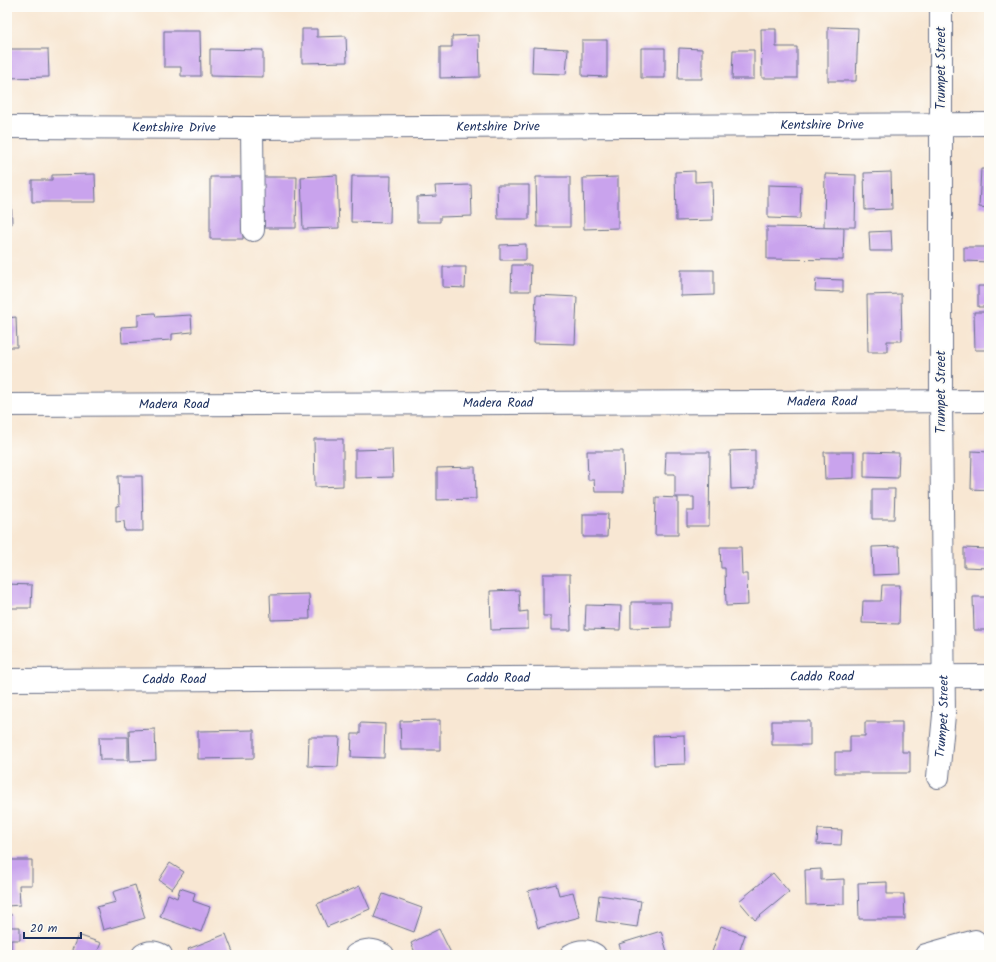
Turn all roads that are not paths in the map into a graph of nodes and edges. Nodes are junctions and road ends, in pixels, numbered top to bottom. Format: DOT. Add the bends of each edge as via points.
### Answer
graph roads {
  1 [pos="941,7"];
  2 [pos="941,124"];
  3 [pos="989,124"];
  4 [pos="7,127"];
  5 [pos="252,128"];
  6 [pos="253,230"];
  7 [pos="941,401"];
  8 [pos="989,401"];
  9 [pos="7,405"];
  10 [pos="943,676"];
  11 [pos="989,676"];
  12 [pos="7,680"];
  13 [pos="938,777"];
  14 [pos="980,948"];
  15 [pos="143,955"];
  16 [pos="161,955"];
  17 [pos="356,955"];
  18 [pos="383,955"];
  19 [pos="571,955"];
  20 [pos="595,955"];
  21 [pos="926,955"];
  1 -- 2 [label="street, Trumpet Street"];
  2 -- 3 [label="street, Kentshire Drive"];
  2 -- 5 [label="street, Kentshire Drive"];
  2 -- 7 [label="street, Trumpet Street"];
  4 -- 5 [label="street, Kentshire Drive"];
  5 -- 6 [label="street"];
  7 -- 8 [label="street, Madera Road"];
  7 -- 9 [label="street, Madera Road"];
  7 -- 10 [label="street, Trumpet Street"];
  10 -- 11 [label="street, Caddo Road"];
  10 -- 12 [label="street, Caddo Road"];
  10 -- 13 [label="street, Trumpet Street" via="944,715"];
  14 -- 21 [label="street"];
  15 -- 16 [label="street" via="155,952"];
  17 -- 18 [label="street" via="366,950 374,950"];
  19 -- 20 [label="street" via="580,950"];
}
